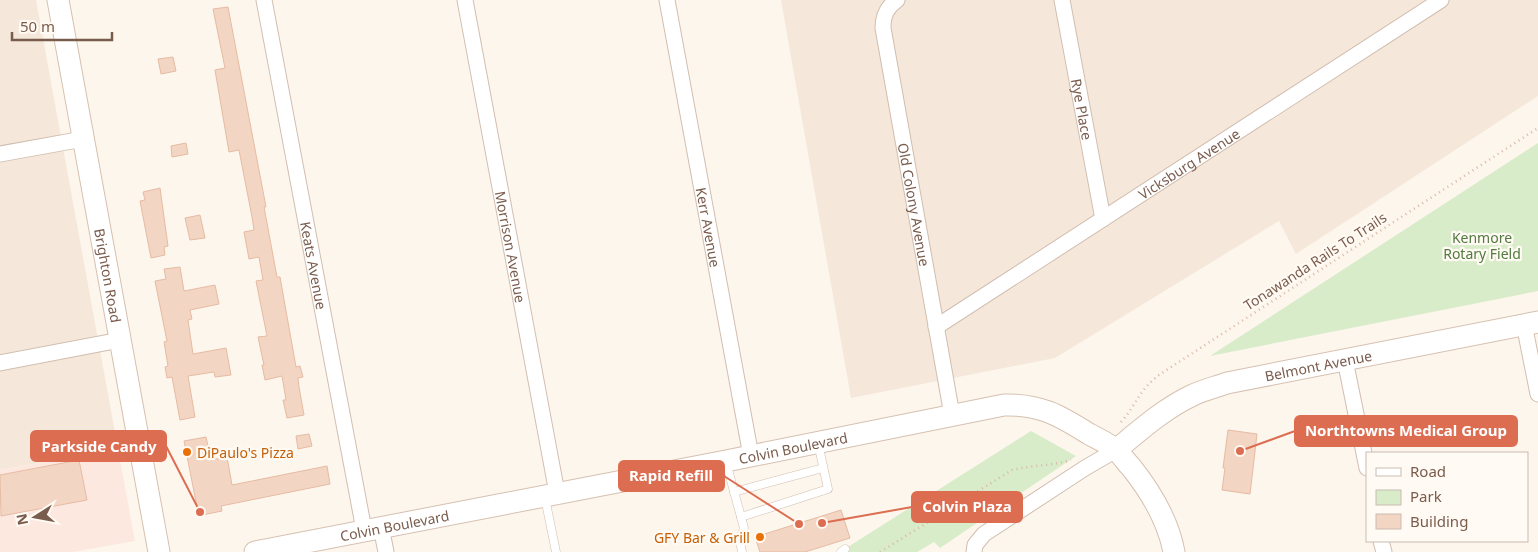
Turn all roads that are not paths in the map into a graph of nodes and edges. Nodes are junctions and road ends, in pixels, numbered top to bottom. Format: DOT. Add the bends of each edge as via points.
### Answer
graph roads {
  1 [pos="58,0"];
  2 [pos="264,0"];
  3 [pos="465,0"];
  4 [pos="667,0"];
  5 [pos="897,0"];
  6 [pos="1062,0"];
  7 [pos="1441,0"];
  8 [pos="83,139"];
  9 [pos="0,154"];
  10 [pos="1103,219"];
  11 [pos="1531,323"];
  12 [pos="936,327"];
  13 [pos="120,340"];
  14 [pos="1345,360"];
  15 [pos="0,363"];
  16 [pos="1538,394"];
  17 [pos="952,415"];
  18 [pos="818,442"];
  19 [pos="1116,450"];
  20 [pos="751,456"];
  21 [pos="726,461"];
  22 [pos="1366,463"];
  23 [pos="823,468"];
  24 [pos="734,492"];
  25 [pos="550,495"];
  26 [pos="741,517"];
  27 [pos="372,529"];
  28 [pos="159,552"];
  29 [pos="255,552"];
  30 [pos="386,552"];
  31 [pos="556,552"];
  32 [pos="742,552"];
  33 [pos="974,552"];
  34 [pos="1174,552"];
  1 -- 8 [label="street, Brighton Road"];
  2 -- 27 [label="street, Keats Avenue"];
  3 -- 25 [label="street, Morrison Avenue"];
  4 -- 20 [label="street, Kerr Avenue"];
  5 -- 12 [label="street, Old Colony Avenue" via="886,10 883,28"];
  6 -- 10 [label="street, Rye Place"];
  7 -- 10 [label="street, Vicksburg Avenue"];
  8 -- 9 [label="street"];
  8 -- 13 [label="street, Brighton Road"];
  10 -- 12 [label="street, Vicksburg Avenue"];
  11 -- 14 [label="street, Belmont Avenue"];
  11 -- 16 [label="street"];
  12 -- 17 [label="street, Old Colony Avenue"];
  13 -- 15 [label="street"];
  13 -- 28 [label="street, Brighton Road"];
  14 -- 19 [label="street, Belmont Avenue" via="1193,394 1151,421"];
  14 -- 22 [label="street"];
  17 -- 18 [label="street, Colvin Boulevard"];
  17 -- 19 [label="street, Colvin Boulevard" via="1004,405 1035,406 1062,417"];
  18 -- 20 [label="street, Colvin Boulevard"];
  18 -- 23 [label="lane"];
  19 -- 33 [label="street" via="984,534 975,545"];
  19 -- 34 [label="street, Colvin Boulevard" via="1159,508"];
  20 -- 21 [label="street, Colvin Boulevard"];
  21 -- 24 [label="lane"];
  21 -- 25 [label="street, Colvin Boulevard"];
  23 -- 24 [label="lane"];
  23 -- 26 [label="lane" via="828,489"];
  24 -- 26 [label="lane"];
  25 -- 27 [label="street, Colvin Boulevard"];
  25 -- 31 [label="lane"];
  26 -- 32 [label="lane" via="744,528 740,541"];
  27 -- 29 [label="street, Colvin Boulevard"];
  27 -- 30 [label="street, Keats Avenue"];
}
